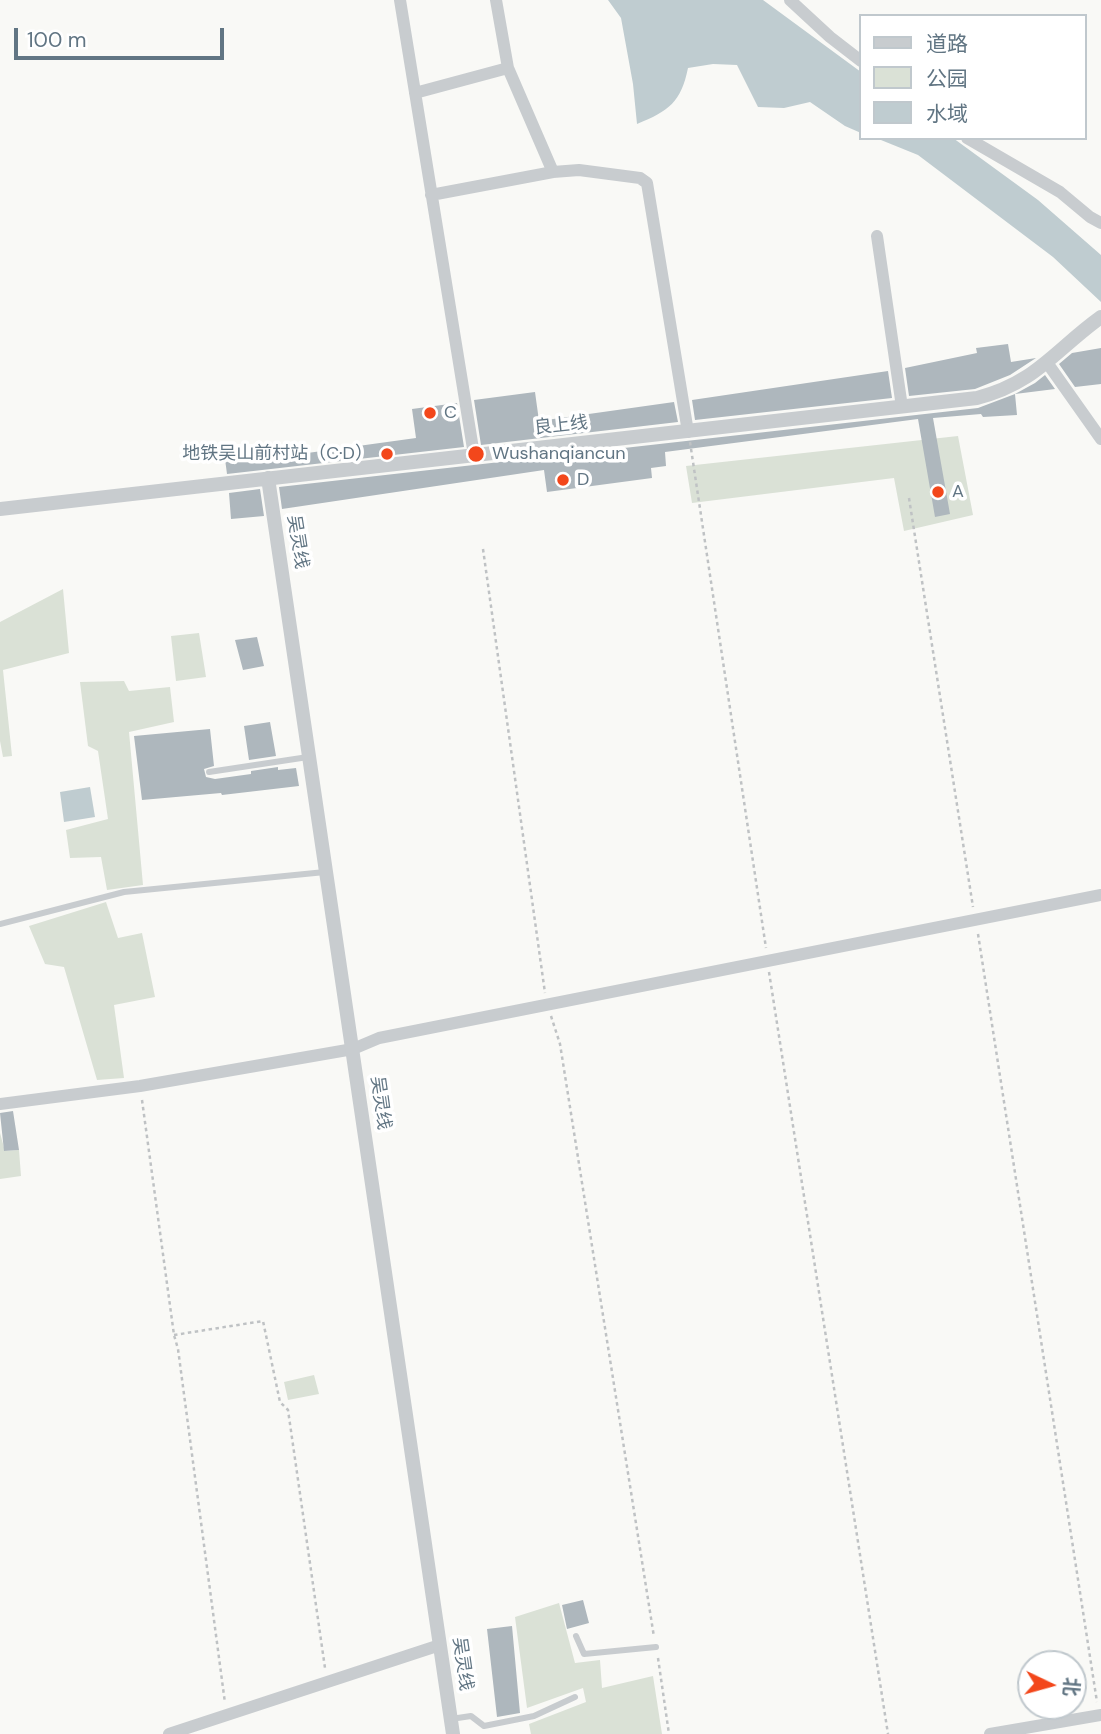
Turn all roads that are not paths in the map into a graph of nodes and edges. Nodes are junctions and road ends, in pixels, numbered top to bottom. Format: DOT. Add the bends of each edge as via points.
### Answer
graph roads {
  1 [pos="400,0"];
  2 [pos="496,0"];
  3 [pos="790,0"];
  4 [pos="860,60"];
  5 [pos="508,68"];
  6 [pos="415,93"];
  7 [pos="970,140"];
  8 [pos="553,172"];
  9 [pos="431,195"];
  10 [pos="1101,223"];
  11 [pos="877,236"];
  12 [pos="1101,317"];
  13 [pos="1048,364"];
  14 [pos="902,407"];
  15 [pos="688,432"];
  16 [pos="1101,439"];
  17 [pos="474,455"];
  18 [pos="268,478"];
  19 [pos="0,509"];
  20 [pos="310,757"];
  21 [pos="209,772"];
  22 [pos="327,872"];
  23 [pos="1101,895"];
  24 [pos="0,924"];
  25 [pos="353,1049"];
  26 [pos="0,1104"];
  27 [pos="576,1636"];
  28 [pos="440,1644"];
  29 [pos="656,1647"];
  30 [pos="575,1697"];
  31 [pos="1100,1715"];
  32 [pos="451,1719"];
  33 [pos="169,1734"];
  34 [pos="453,1734"];
  35 [pos="990,1734"];
  1 -- 6 [label="street"];
  2 -- 5 [label="street"];
  3 -- 4 [label="street"];
  5 -- 6 [label="street"];
  5 -- 8 [label="street"];
  6 -- 9 [label="street"];
  7 -- 10 [label="street" via="1060,192"];
  8 -- 9 [label="street"];
  8 -- 15 [label="street" via="579,170 640,178 647,183"];
  9 -- 17 [label="street"];
  11 -- 14 [label="street"];
  12 -- 13 [label="street, 良上线"];
  13 -- 14 [label="street, 良上线" via="996,394"];
  13 -- 16 [label="street"];
  14 -- 15 [label="street, 良上线"];
  15 -- 17 [label="street, 良上线"];
  17 -- 18 [label="street, 良上线"];
  18 -- 19 [label="street, 良上线"];
  18 -- 20 [label="street, 吴灵线"];
  20 -- 21 [label="lane"];
  20 -- 22 [label="street, 吴灵线"];
  22 -- 24 [label="lane" via="124,892"];
  22 -- 25 [label="street, 吴灵线"];
  23 -- 25 [label="street" via="379,1038"];
  25 -- 26 [label="street" via="140,1086"];
  25 -- 28 [label="street, 吴灵线"];
  27 -- 29 [label="lane" via="584,1654"];
  28 -- 32 [label="street, 吴灵线"];
  28 -- 33 [label="street"];
  30 -- 32 [label="lane" via="534,1716 484,1726 471,1716"];
  31 -- 35 [label="street"];
  32 -- 34 [label="street, 吴灵线"];
}
